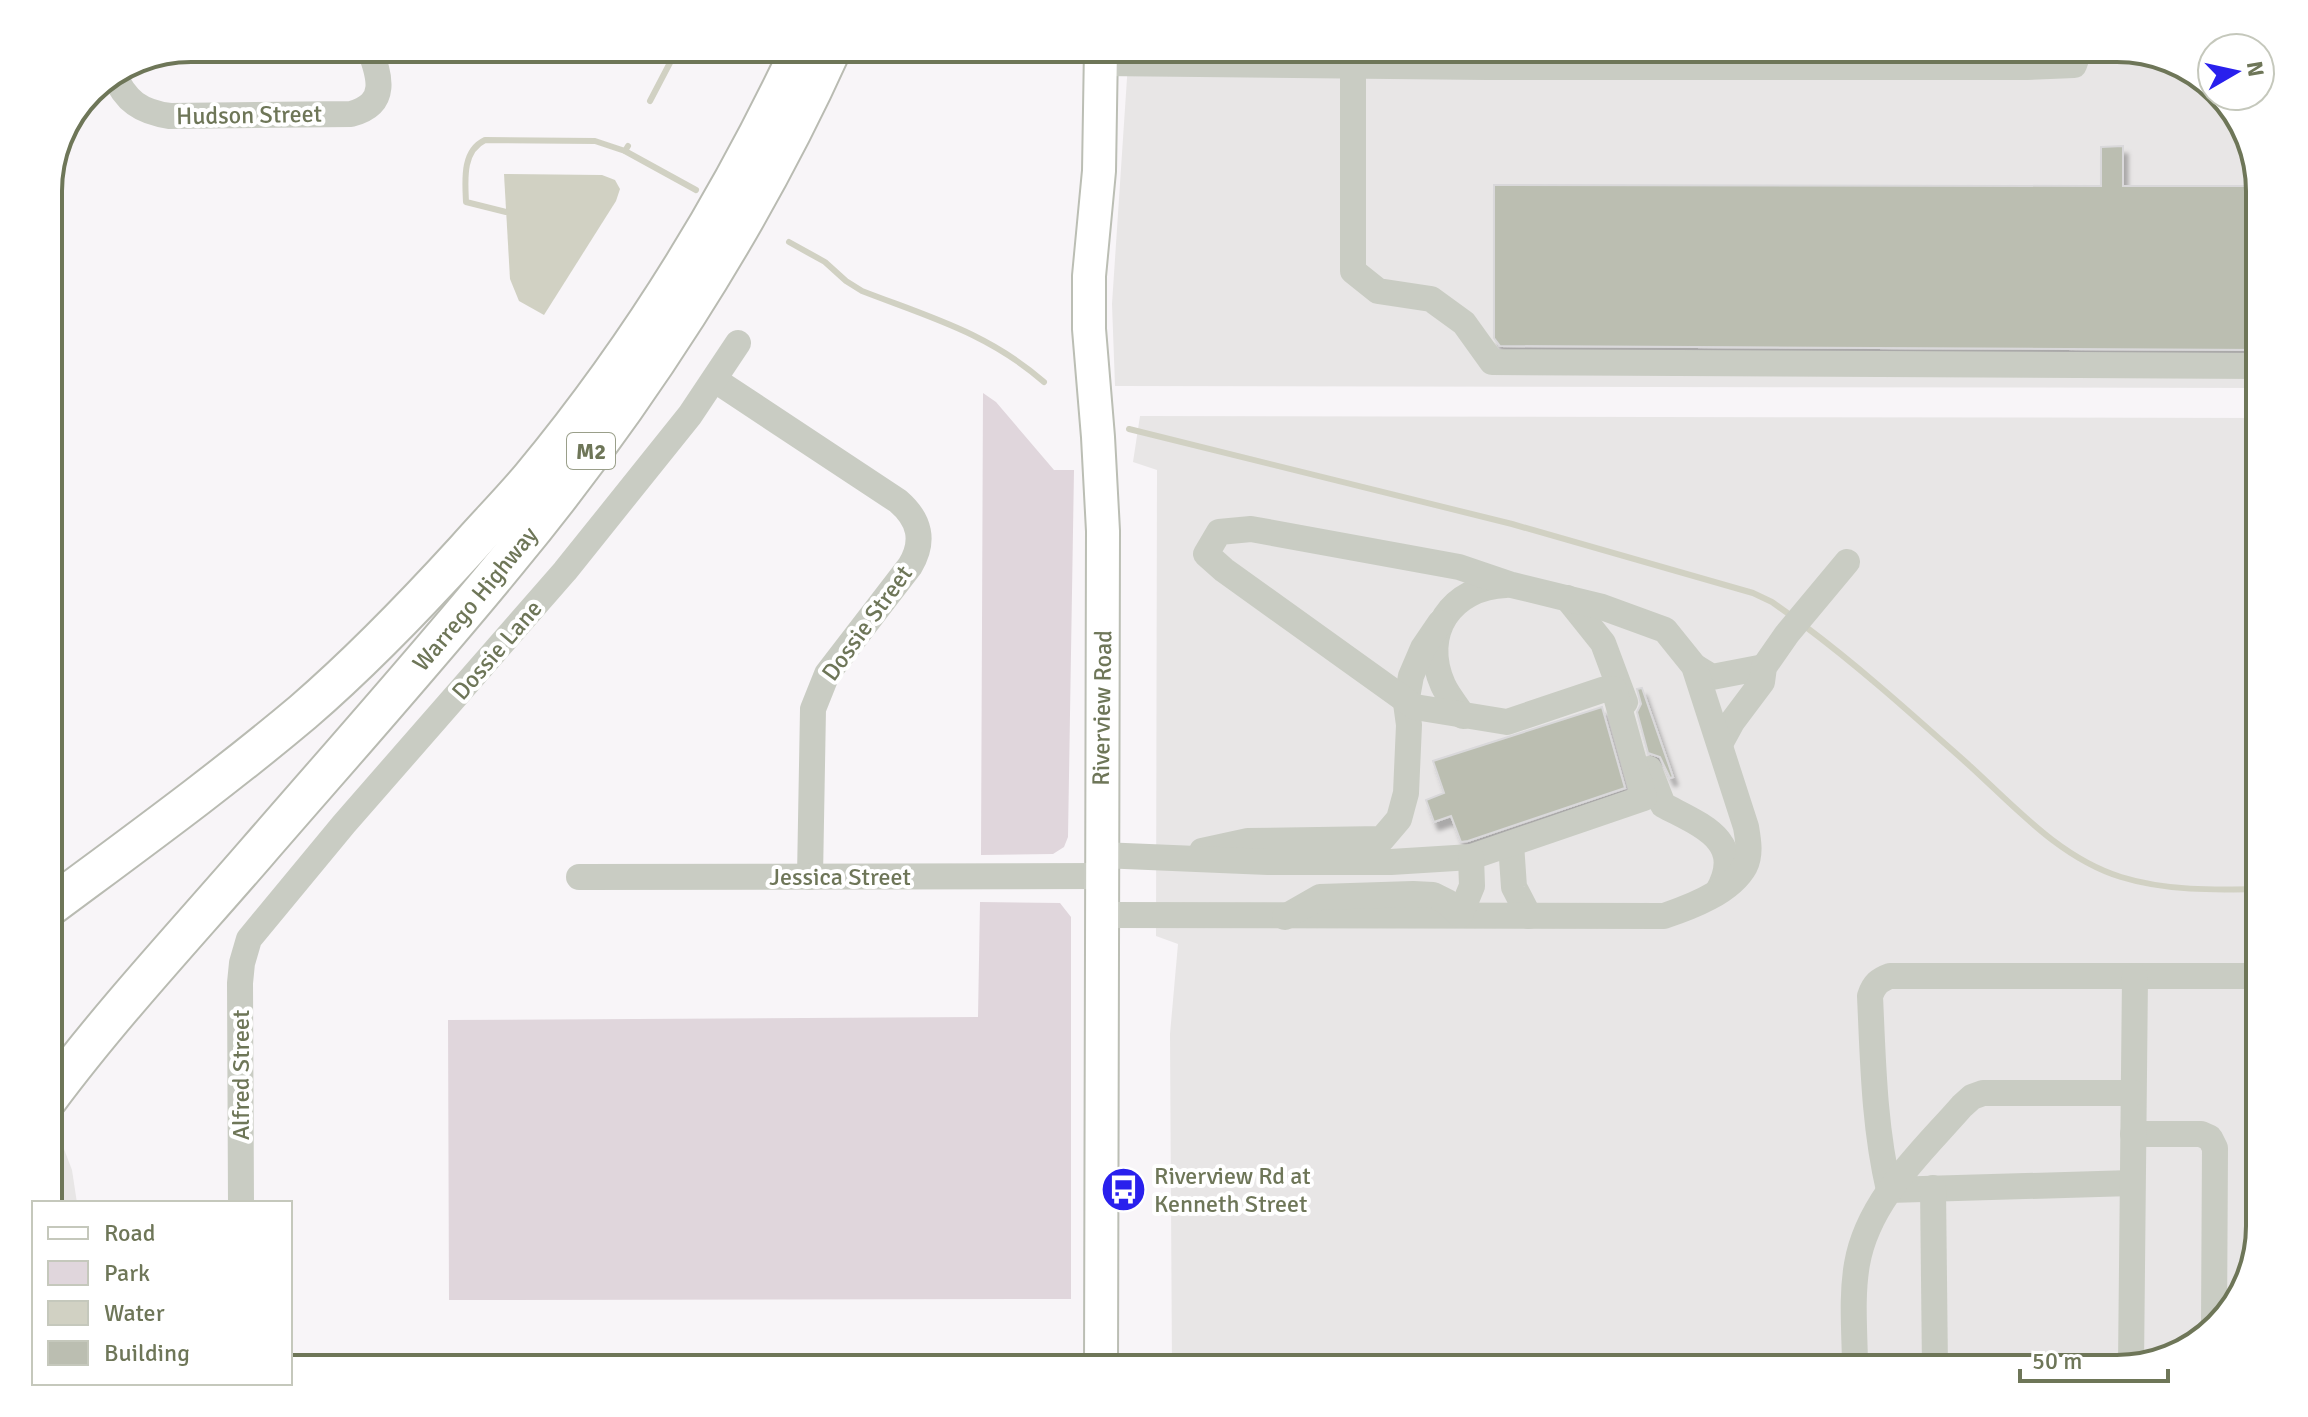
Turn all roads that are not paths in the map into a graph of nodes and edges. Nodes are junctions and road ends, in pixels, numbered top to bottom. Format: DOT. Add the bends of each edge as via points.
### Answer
graph roads {
  1 [pos="374,62"];
  2 [pos="794,62"];
  3 [pos="825,62"];
  4 [pos="849,62"];
  5 [pos="1101,62"];
  6 [pos="1369,62"];
  7 [pos="1557,62"];
  8 [pos="2075,62"];
  9 [pos="120,85"];
  10 [pos="737,234"];
  11 [pos="738,343"];
  12 [pos="2246,366"];
  13 [pos="715,380"];
  14 [pos="1847,562"];
  15 [pos="1512,585"];
  16 [pos="1567,598"];
  17 [pos="1440,623"];
  18 [pos="1694,666"];
  19 [pos="1764,667"];
  20 [pos="1406,703"];
  21 [pos="1463,716"];
  22 [pos="1720,744"];
  23 [pos="1511,844"];
  24 [pos="1188,857"];
  25 [pos="1471,857"];
  26 [pos="1101,866"];
  27 [pos="579,877"];
  28 [pos="810,877"];
  29 [pos="1718,892"];
  30 [pos="62,897"];
  31 [pos="1102,915"];
  32 [pos="1460,915"];
  33 [pos="1529,916"];
  34 [pos="245,948"];
  35 [pos="2135,976"];
  36 [pos="2246,976"];
  37 [pos="62,1082"];
  38 [pos="2133,1093"];
  39 [pos="2133,1134"];
  40 [pos="2132,1183"];
  41 [pos="1933,1188"];
  42 [pos="1889,1190"];
  43 [pos="241,1201"];
  44 [pos="2214,1310"];
  45 [pos="2131,1354"];
  46 [pos="1101,1355"];
  47 [pos="1855,1355"];
  48 [pos="1935,1355"];
  1 -- 9 [label="street, Hudson Street" via="379,90 374,100 351,114 170,116 142,110"];
  2 -- 30 [label="highway, Warrego Highway / M2" via="644,327 530,478 420,601 304,711"];
  3 -- 10 [label="highway, Warrego Highway / M2"];
  4 -- 10 [label="highway" via="765,218"];
  5 -- 26 [label="main road, Riverview Road" via="1089,329 1102,503"];
  6 -- 12 [label="street" via="1353,271 1378,291 1431,299 1464,323 1492,362"];
  7 -- 8 [label="street" via="2027,67"];
  10 -- 37 [label="highway, Warrego Highway / M2" via="652,366 509,559"];
  11 -- 13 [label="street, Dossie Lane"];
  13 -- 28 [label="street, Dossie Street" via="898,501 919,532 910,566 818,691 812,725"];
  13 -- 34 [label="street, Dossie Lane" via="565,571 344,824"];
  14 -- 19 [label="street"];
  15 -- 16 [label="street"];
  15 -- 17 [label="street" via="1474,590"];
  15 -- 20 [label="street" via="1459,567 1251,529 1219,532 1206,554"];
  16 -- 18 [label="street" via="1665,630"];
  16 -- 29 [label="street" via="1603,643 1663,805 1711,831 1726,850 1727,875"];
  17 -- 20 [label="street" via="1411,676"];
  17 -- 21 [label="street" via="1438,667"];
  18 -- 19 [label="street" via="1712,677"];
  18 -- 22 [label="street"];
  19 -- 22 [label="street" via="1762,682"];
  20 -- 21 [label="street"];
  20 -- 24 [label="street" via="1406,793 1399,819 1382,839 1248,841"];
  21 -- 23 [label="street, Jessica Street" via="1507,722 1614,689 1644,798"];
  22 -- 29 [label="street" via="1749,846 1745,865"];
  23 -- 25 [label="street, Jessica Street"];
  23 -- 33 [label="street" via="1514,887"];
  24 -- 25 [label="street, Jessica Street" via="1268,862"];
  24 -- 26 [label="street, Jessica Street"];
  25 -- 32 [label="street" via="1472,886"];
  26 -- 28 [label="street, Jessica Street"];
  26 -- 31 [label="main road, Riverview Road"];
  27 -- 28 [label="street, Jessica Street"];
  29 -- 33 [label="street" via="1664,916"];
  31 -- 32 [label="street"];
  31 -- 46 [label="main road, Riverview Road"];
  32 -- 33 [label="street"];
  34 -- 43 [label="street, Alfred Street" via="240,983"];
  35 -- 36 [label="street"];
  35 -- 38 [label="street"];
  35 -- 42 [label="street" via="1880,980 1870,996 1881,1156"];
  38 -- 39 [label="street"];
  38 -- 42 [label="street" via="1972,1097"];
  39 -- 40 [label="street"];
  39 -- 44 [label="street" via="2201,1134 2215,1148"];
  40 -- 41 [label="street"];
  40 -- 45 [label="street"];
  41 -- 42 [label="street"];
  41 -- 48 [label="street"];
  42 -- 47 [label="street" via="1857,1265"];
}
